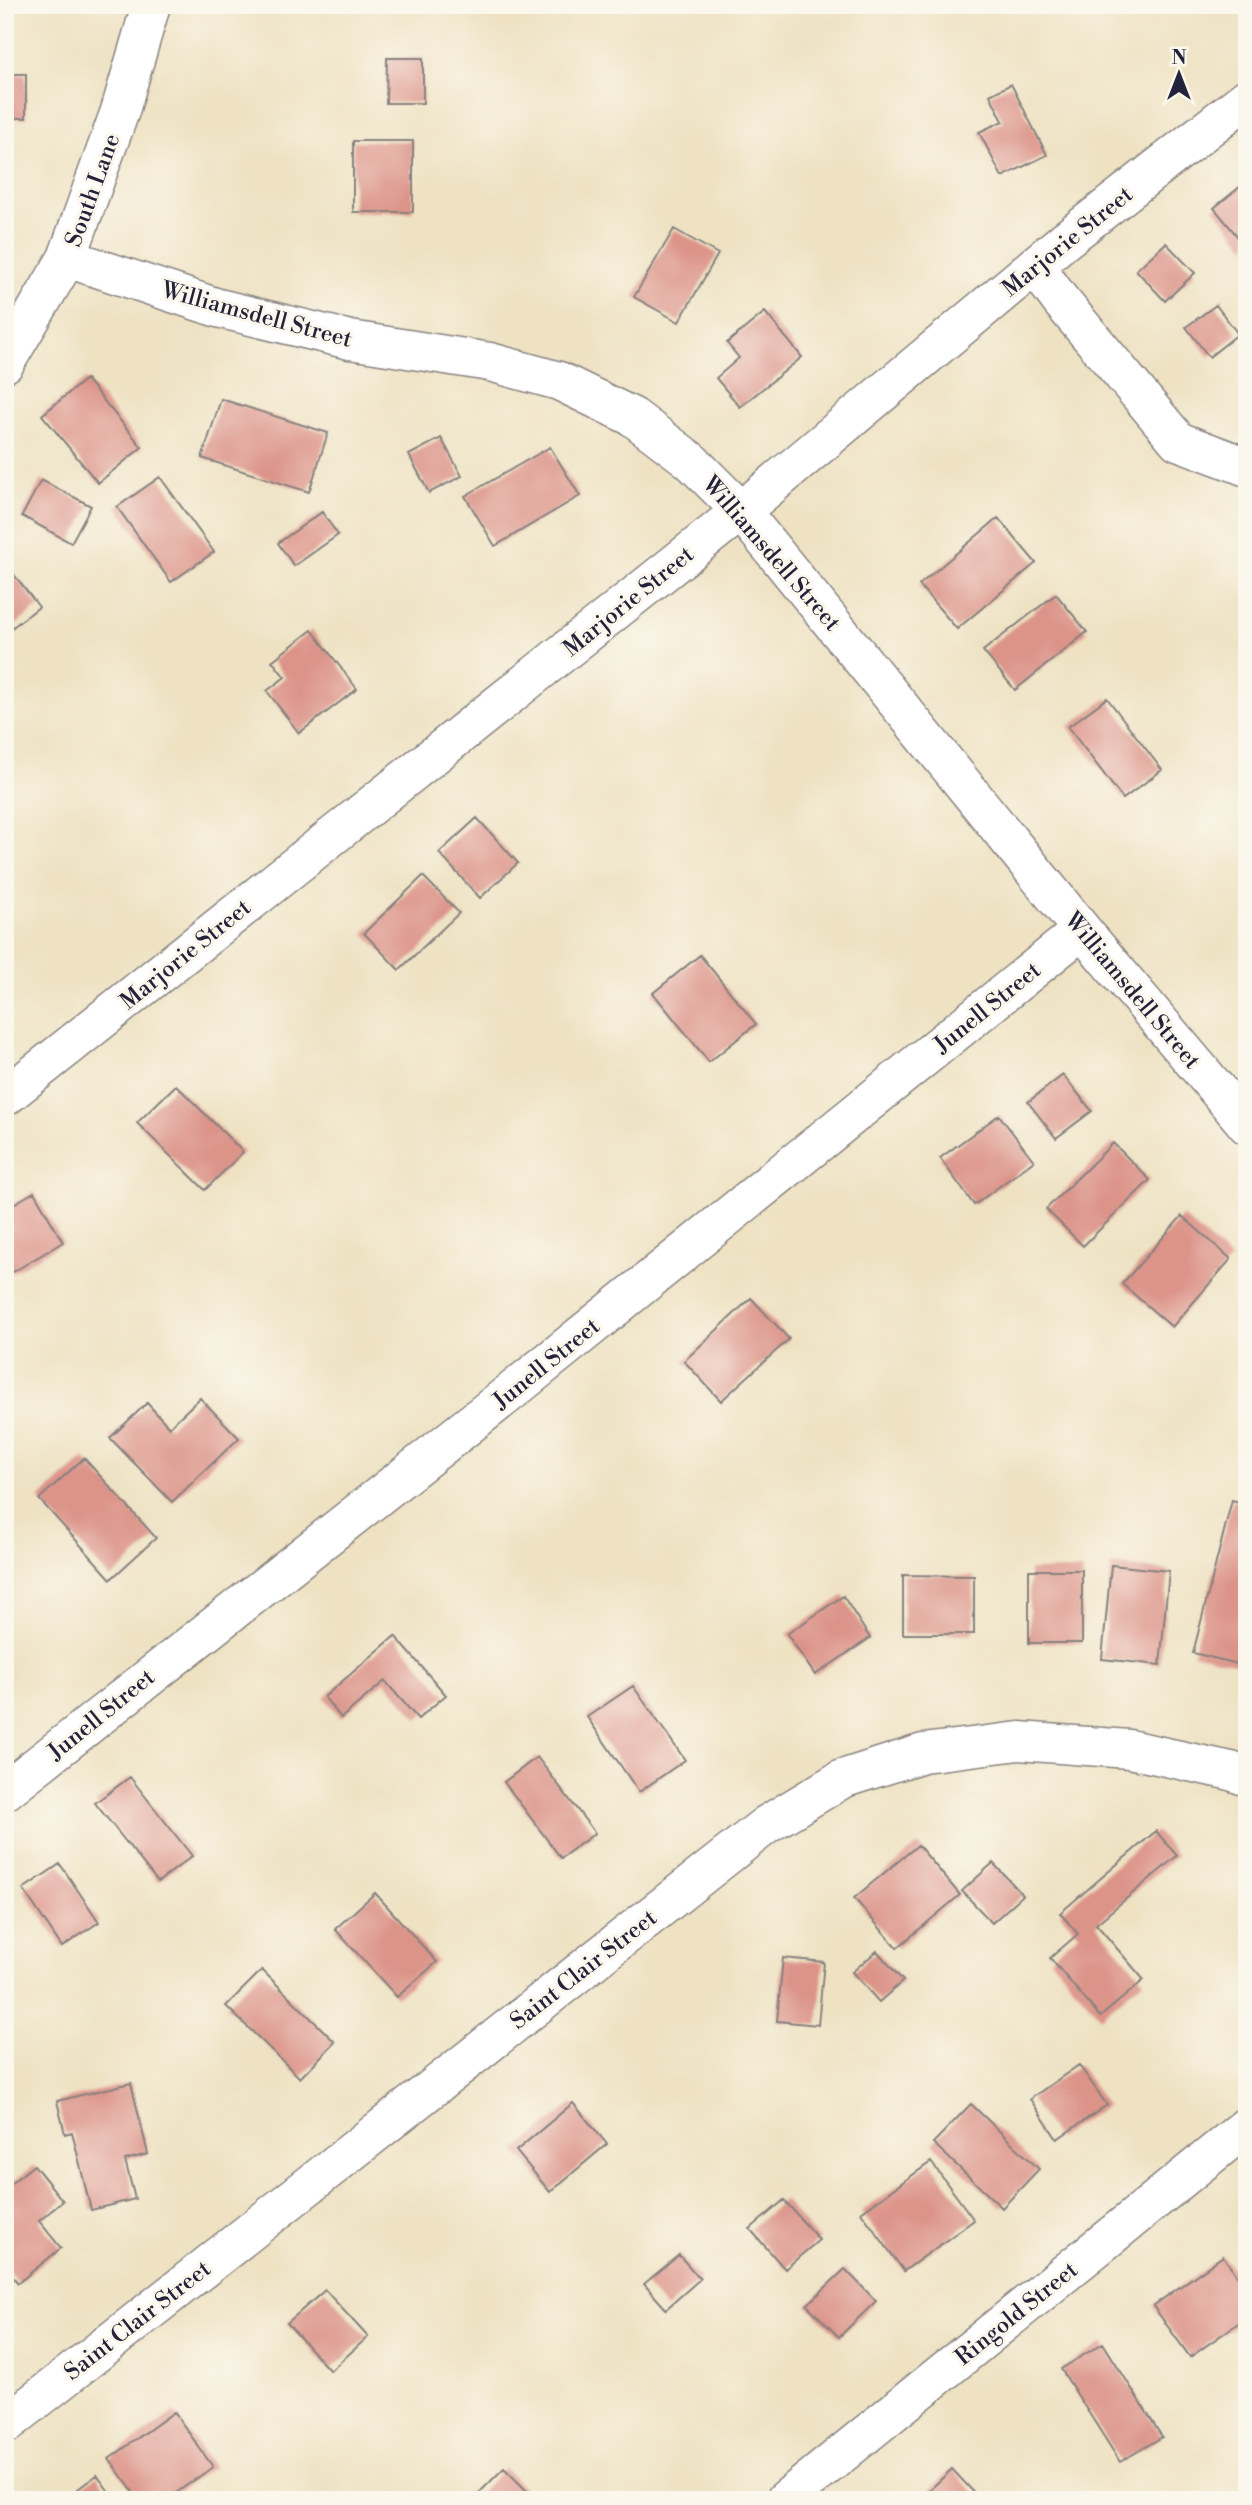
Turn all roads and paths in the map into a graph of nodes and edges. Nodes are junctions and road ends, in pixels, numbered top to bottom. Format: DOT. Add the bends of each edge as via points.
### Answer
graph roads {
  1 [pos="151,5"];
  2 [pos="1247,98"];
  3 [pos="67,258"];
  4 [pos="1035,266"];
  5 [pos="5,363"];
  6 [pos="1247,467"];
  7 [pos="741,511"];
  8 [pos="1082,930"];
  9 [pos="5,1097"];
  10 [pos="1247,1125"];
  11 [pos="1247,1777"];
  12 [pos="5,1791"];
  13 [pos="1247,2126"];
  14 [pos="5,2425"];
  15 [pos="785,2500"];
  1 -- 3 [label="street, South Lane" via="120,111"];
  2 -- 4 [label="street, Marjorie Street"];
  3 -- 5 [label="street, South Lane"];
  3 -- 7 [label="street, Williamsdell Street" via="218,308 350,340 490,362 559,381 633,417 691,461"];
  4 -- 6 [label="street" via="1178,441"];
  4 -- 7 [label="street, Marjorie Street"];
  7 -- 8 [label="street, Williamsdell Street"];
  7 -- 9 [label="street, Marjorie Street"];
  8 -- 10 [label="street, Williamsdell Street"];
  8 -- 12 [label="street, Junell Street" via="512,1391"];
  11 -- 14 [label="street, Saint Clair Street" via="1129,1749 1019,1741 923,1753 842,1779 766,1825"];
  13 -- 15 [label="street, Ringold Street"];
}
